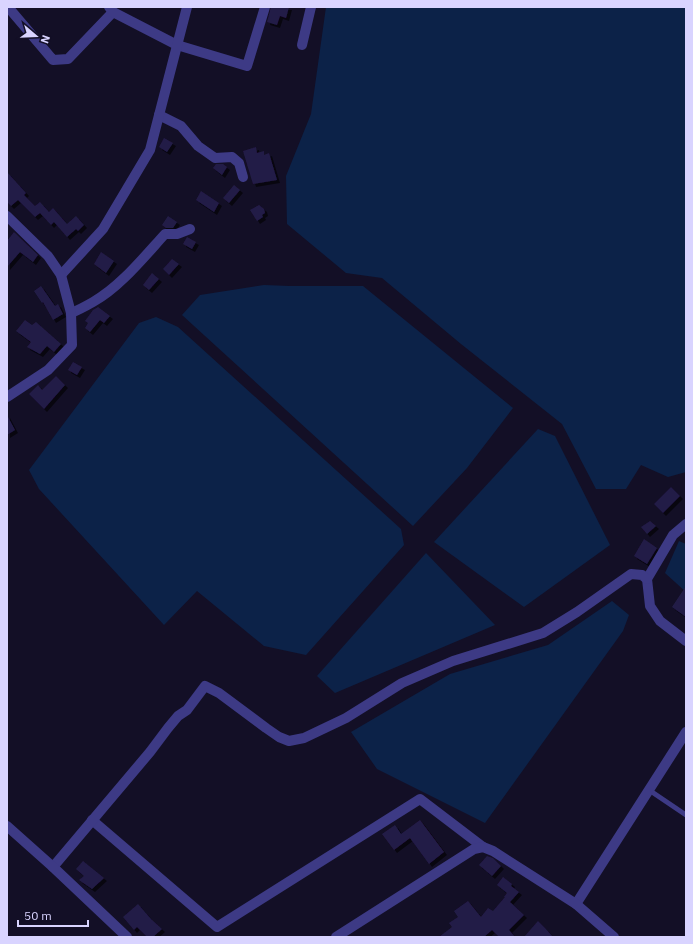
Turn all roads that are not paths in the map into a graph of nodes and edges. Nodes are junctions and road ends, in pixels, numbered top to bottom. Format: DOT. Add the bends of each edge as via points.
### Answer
graph roads {
  1 [pos="8,7"];
  2 [pos="187,7"];
  3 [pos="265,7"];
  4 [pos="311,7"];
  5 [pos="111,9"];
  6 [pos="177,45"];
  7 [pos="302,45"];
  8 [pos="159,115"];
  9 [pos="243,177"];
  10 [pos="7,216"];
  11 [pos="190,229"];
  12 [pos="61,275"];
  13 [pos="71,314"];
  14 [pos="7,397"];
  15 [pos="686,524"];
  16 [pos="647,579"];
  17 [pos="686,641"];
  18 [pos="686,732"];
  19 [pos="649,790"];
  20 [pos="686,815"];
  21 [pos="92,820"];
  22 [pos="7,826"];
  23 [pos="483,847"];
  24 [pos="53,867"];
  25 [pos="576,904"];
  26 [pos="127,937"];
  27 [pos="336,937"];
  28 [pos="614,937"];
  1 -- 5 [label="street" via="53,60 68,59"];
  2 -- 6 [label="street"];
  3 -- 6 [label="street" via="248,66"];
  4 -- 7 [label="street"];
  5 -- 6 [label="street"];
  6 -- 8 [label="street"];
  8 -- 9 [label="street" via="181,126 198,146 215,158 232,157 239,163"];
  8 -- 12 [label="street" via="150,150 103,229"];
  10 -- 12 [label="street" via="48,256"];
  11 -- 13 [label="street" via="177,234 165,234 114,287 94,302"];
  12 -- 13 [label="street"];
  13 -- 14 [label="street" via="72,344 48,370"];
  15 -- 16 [label="street" via="673,535"];
  16 -- 17 [label="street" via="650,606 660,621"];
  16 -- 21 [label="street" via="642,575 631,574 543,633 453,661 402,683 346,718 304,738 289,741 279,737 219,693 205,686"];
  18 -- 19 [label="street"];
  19 -- 20 [label="lane"];
  19 -- 25 [label="street"];
  21 -- 23 [label="street" via="217,927 420,799"];
  21 -- 24 [label="street"];
  22 -- 24 [label="street"];
  23 -- 25 [label="street"];
  23 -- 27 [label="street" via="474,849"];
  24 -- 26 [label="street"];
  25 -- 28 [label="street"];
}
